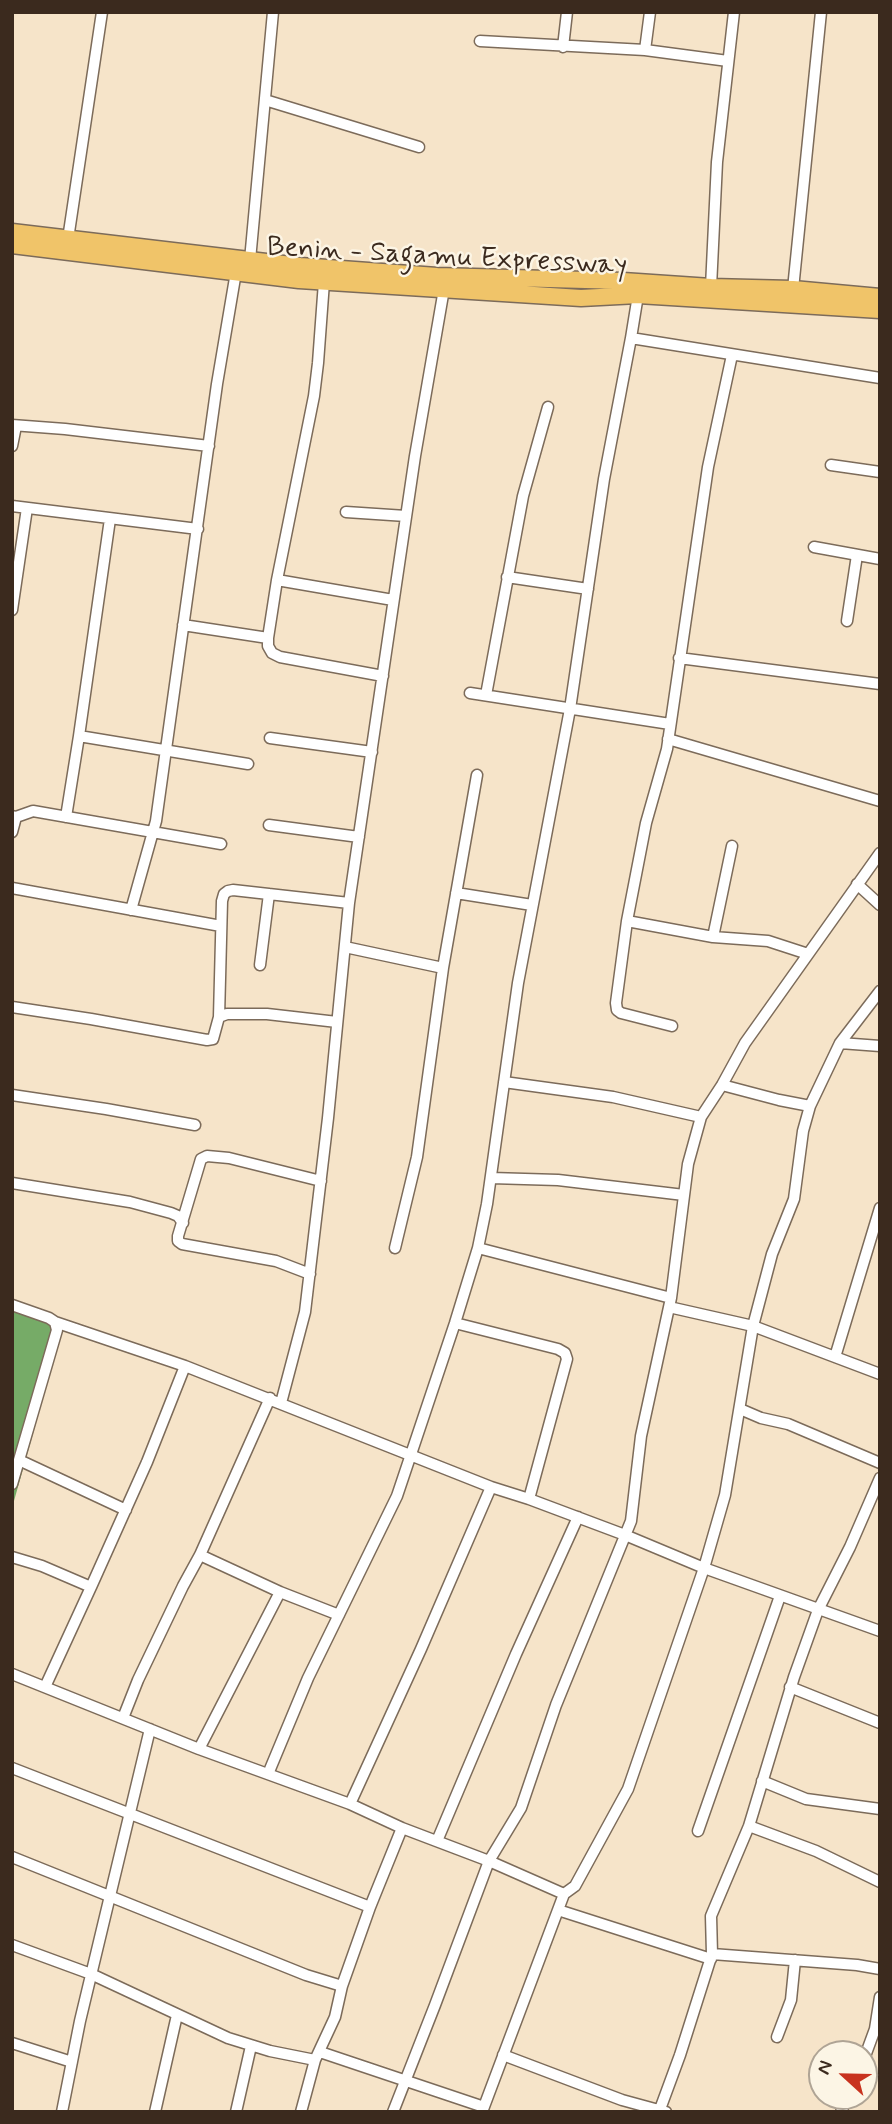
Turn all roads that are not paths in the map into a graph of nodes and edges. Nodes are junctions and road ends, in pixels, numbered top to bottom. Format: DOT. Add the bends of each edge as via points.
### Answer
graph roads {
  1 [pos="89,12"];
  2 [pos="273,12"];
  3 [pos="567,12"];
  4 [pos="650,12"];
  5 [pos="734,12"];
  6 [pos="821,12"];
  7 [pos="102,13"];
  8 [pos="480,41"];
  9 [pos="563,47"];
  10 [pos="645,50"];
  11 [pos="728,61"];
  12 [pos="265,100"];
  13 [pos="419,147"];
  14 [pos="12,232"];
  15 [pos="68,239"];
  16 [pos="12,245"];
  17 [pos="250,260"];
  18 [pos="236,272"];
  19 [pos="324,282"];
  20 [pos="711,287"];
  21 [pos="444,289"];
  22 [pos="793,289"];
  23 [pos="638,295"];
  24 [pos="880,297"];
  25 [pos="880,310"];
  26 [pos="632,338"];
  27 [pos="732,355"];
  28 [pos="880,377"];
  29 [pos="548,407"];
  30 [pos="14,425"];
  31 [pos="12,446"];
  32 [pos="209,446"];
  33 [pos="831,465"];
  34 [pos="880,472"];
  35 [pos="12,506"];
  36 [pos="27,508"];
  37 [pos="346,512"];
  38 [pos="406,516"];
  39 [pos="110,519"];
  40 [pos="198,529"];
  41 [pos="814,547"];
  42 [pos="857,555"];
  43 [pos="880,559"];
  44 [pos="507,577"];
  45 [pos="277,580"];
  46 [pos="588,589"];
  47 [pos="13,591"];
  48 [pos="393,600"];
  49 [pos="12,610"];
  50 [pos="847,621"];
  51 [pos="183,625"];
  52 [pos="268,638"];
  53 [pos="679,658"];
  54 [pos="383,676"];
  55 [pos="880,684"];
  56 [pos="470,693"];
  57 [pos="486,695"];
  58 [pos="570,709"];
  59 [pos="670,724"];
  60 [pos="79,736"];
  61 [pos="270,738"];
  62 [pos="668,739"];
  63 [pos="165,751"];
  64 [pos="372,752"];
  65 [pos="248,764"];
  66 [pos="477,775"];
  67 [pos="880,801"];
  68 [pos="14,816"];
  69 [pos="66,817"];
  70 [pos="269,825"];
  71 [pos="12,832"];
  72 [pos="153,833"];
  73 [pos="359,837"];
  74 [pos="221,844"];
  75 [pos="732,846"];
  76 [pos="880,853"];
  77 [pos="857,884"];
  78 [pos="12,888"];
  79 [pos="456,893"];
  80 [pos="269,894"];
  81 [pos="349,903"];
  82 [pos="532,905"];
  83 [pos="880,905"];
  84 [pos="131,910"];
  85 [pos="627,921"];
  86 [pos="221,926"];
  87 [pos="713,937"];
  88 [pos="345,947"];
  89 [pos="807,954"];
  90 [pos="260,965"];
  91 [pos="443,968"];
  92 [pos="880,990"];
  93 [pos="12,1007"];
  94 [pos="219,1017"];
  95 [pos="337,1022"];
  96 [pos="672,1026"];
  97 [pos="840,1043"];
  98 [pos="880,1046"];
  99 [pos="504,1082"];
  100 [pos="722,1085"];
  101 [pos="12,1095"];
  102 [pos="810,1106"];
  103 [pos="701,1116"];
  104 [pos="195,1125"];
  105 [pos="491,1178"];
  106 [pos="321,1181"];
  107 [pos="12,1183"];
  108 [pos="684,1195"];
  109 [pos="880,1208"];
  110 [pos="183,1223"];
  111 [pos="395,1248"];
  112 [pos="478,1248"];
  113 [pos="310,1274"];
  114 [pos="670,1302"];
  115 [pos="12,1305"];
  116 [pos="55,1322"];
  117 [pos="455,1323"];
  118 [pos="753,1326"];
  119 [pos="835,1357"];
  120 [pos="184,1366"];
  121 [pos="880,1374"];
  122 [pos="270,1398"];
  123 [pos="281,1403"];
  124 [pos="740,1409"];
  125 [pos="412,1455"];
  126 [pos="19,1460"];
  127 [pos="880,1463"];
  128 [pos="880,1478"];
  129 [pos="12,1484"];
  130 [pos="491,1487"];
  131 [pos="529,1499"];
  132 [pos="126,1510"];
  133 [pos="578,1517"];
  134 [pos="625,1535"];
  135 [pos="200,1555"];
  136 [pos="12,1557"];
  137 [pos="704,1568"];
  138 [pos="91,1587"];
  139 [pos="280,1592"];
  140 [pos="780,1596"];
  141 [pos="818,1610"];
  142 [pos="339,1615"];
  143 [pos="880,1631"];
  144 [pos="12,1674"];
  145 [pos="790,1687"];
  146 [pos="45,1688"];
  147 [pos="123,1718"];
  148 [pos="880,1724"];
  149 [pos="150,1728"];
  150 [pos="199,1749"];
  151 [pos="12,1768"];
  152 [pos="268,1774"];
  153 [pos="762,1781"];
  154 [pos="350,1804"];
  155 [pos="880,1810"];
  156 [pos="129,1813"];
  157 [pos="749,1826"];
  158 [pos="402,1828"];
  159 [pos="698,1831"];
  160 [pos="437,1841"];
  161 [pos="12,1857"];
  162 [pos="489,1861"];
  163 [pos="880,1882"];
  164 [pos="564,1894"];
  165 [pos="110,1895"];
  166 [pos="370,1907"];
  167 [pos="558,1910"];
  168 [pos="12,1945"];
  169 [pos="711,1956"];
  170 [pos="795,1960"];
  171 [pos="880,1969"];
  172 [pos="91,1974"];
  173 [pos="342,1986"];
  174 [pos="880,1997"];
  175 [pos="177,2015"];
  176 [pos="777,2037"];
  177 [pos="872,2040"];
  178 [pos="12,2043"];
  179 [pos="251,2046"];
  180 [pos="503,2054"];
  181 [pos="318,2056"];
  182 [pos="72,2062"];
  183 [pos="405,2080"];
  184 [pos="483,2109"];
  185 [pos="662,2111"];
  186 [pos="62,2112"];
  187 [pos="155,2112"];
  188 [pos="236,2112"];
  189 [pos="301,2112"];
  190 [pos="393,2112"];
  1 -- 7 [label="street"];
  2 -- 12 [label="street"];
  3 -- 9 [label="street"];
  4 -- 10 [label="street"];
  5 -- 11 [label="street"];
  6 -- 22 [label="street"];
  7 -- 15 [label="street"];
  8 -- 9 [label="street"];
  9 -- 10 [label="street"];
  10 -- 11 [label="street"];
  11 -- 20 [label="street"];
  12 -- 13 [label="street"];
  12 -- 17 [label="street"];
  14 -- 15 [label="highway"];
  15 -- 17 [label="highway"];
  16 -- 18 [label="highway, Benin - Sagamu Expressway"];
  17 -- 20 [label="highway" via="437,276"];
  18 -- 19 [label="highway, Benin - Sagamu Expressway"];
  18 -- 32 [label="street"];
  19 -- 21 [label="highway, Benin - Sagamu Expressway"];
  19 -- 45 [label="street" via="314,396"];
  20 -- 22 [label="highway"];
  21 -- 23 [label="highway, Benin - Sagamu Expressway" via="581,298"];
  21 -- 38 [label="street"];
  22 -- 24 [label="highway"];
  23 -- 25 [label="highway, Benin - Sagamu Expressway"];
  23 -- 26 [label="street"];
  26 -- 27 [label="street"];
  26 -- 46 [label="street"];
  27 -- 28 [label="street"];
  27 -- 53 [label="street" via="708,467"];
  29 -- 44 [label="street"];
  30 -- 31 [label="street"];
  30 -- 32 [label="street"];
  32 -- 40 [label="street"];
  33 -- 34 [label="street"];
  35 -- 36 [label="street"];
  36 -- 39 [label="street"];
  36 -- 47 [label="street"];
  37 -- 38 [label="street"];
  38 -- 48 [label="street"];
  39 -- 40 [label="street"];
  39 -- 60 [label="street"];
  40 -- 51 [label="street"];
  41 -- 42 [label="street"];
  42 -- 43 [label="street"];
  42 -- 50 [label="street"];
  44 -- 46 [label="street"];
  44 -- 57 [label="street"];
  45 -- 48 [label="street"];
  45 -- 52 [label="street"];
  46 -- 58 [label="street"];
  47 -- 49 [label="street"];
  48 -- 54 [label="street"];
  51 -- 52 [label="street"];
  51 -- 63 [label="street"];
  52 -- 54 [label="street" via="272,653 280,657"];
  53 -- 55 [label="street"];
  53 -- 59 [label="street"];
  54 -- 64 [label="street"];
  56 -- 57 [label="street"];
  57 -- 58 [label="street"];
  58 -- 59 [label="street"];
  58 -- 82 [label="street"];
  59 -- 62 [label="street"];
  60 -- 63 [label="street"];
  60 -- 69 [label="street"];
  61 -- 64 [label="street"];
  62 -- 67 [label="street"];
  62 -- 85 [label="street"];
  63 -- 65 [label="street"];
  63 -- 72 [label="street"];
  64 -- 73 [label="street"];
  66 -- 79 [label="street"];
  68 -- 69 [label="street" via="33,811"];
  68 -- 71 [label="street"];
  69 -- 72 [label="street"];
  70 -- 73 [label="street"];
  72 -- 74 [label="street"];
  72 -- 84 [label="street"];
  73 -- 81 [label="street"];
  75 -- 87 [label="street"];
  76 -- 77 [label="street"];
  77 -- 83 [label="street"];
  77 -- 89 [label="street"];
  78 -- 84 [label="street"];
  79 -- 82 [label="street"];
  79 -- 91 [label="street"];
  80 -- 81 [label="street"];
  80 -- 86 [label="street" via="228,891 222,901"];
  80 -- 90 [label="street"];
  81 -- 88 [label="street"];
  82 -- 99 [label="street"];
  84 -- 86 [label="street"];
  85 -- 87 [label="street"];
  85 -- 96 [label="street" via="617,1010"];
  86 -- 94 [label="street"];
  87 -- 89 [label="street" via="768,942"];
  88 -- 91 [label="street"];
  88 -- 95 [label="street"];
  89 -- 100 [label="street" via="745,1043"];
  91 -- 111 [label="street" via="417,1157"];
  92 -- 97 [label="street"];
  93 -- 94 [label="street" via="207,1040 213,1039"];
  94 -- 95 [label="street" via="267,1014"];
  95 -- 106 [label="street"];
  97 -- 98 [label="street"];
  97 -- 102 [label="street"];
  99 -- 103 [label="street" via="613,1097"];
  99 -- 105 [label="street"];
  100 -- 102 [label="street"];
  100 -- 103 [label="street"];
  101 -- 104 [label="street"];
  102 -- 118 [label="street" via="794,1199 772,1254"];
  103 -- 108 [label="street"];
  105 -- 108 [label="street" via="558,1180"];
  105 -- 112 [label="street"];
  106 -- 110 [label="street" via="207,1156 201,1159"];
  106 -- 113 [label="street"];
  107 -- 110 [label="street" via="130,1202 171,1213"];
  108 -- 114 [label="street"];
  109 -- 119 [label="street"];
  110 -- 113 [label="street" via="178,1236 182,1244 276,1261"];
  112 -- 114 [label="street"];
  112 -- 117 [label="street"];
  113 -- 123 [label="street" via="302,1328"];
  114 -- 118 [label="street"];
  114 -- 134 [label="street"];
  115 -- 116 [label="street"];
  116 -- 120 [label="street"];
  116 -- 126 [label="street" via="57,1330"];
  117 -- 125 [label="street"];
  117 -- 131 [label="street" via="565,1353"];
  118 -- 119 [label="street"];
  118 -- 124 [label="street"];
  119 -- 121 [label="street"];
  120 -- 122 [label="street"];
  120 -- 132 [label="street"];
  122 -- 123 [label="street"];
  122 -- 135 [label="street"];
  123 -- 125 [label="street"];
  124 -- 127 [label="street"];
  124 -- 137 [label="street" via="725,1495"];
  125 -- 130 [label="street"];
  125 -- 142 [label="street"];
  126 -- 129 [label="street"];
  126 -- 132 [label="street"];
  128 -- 141 [label="street"];
  130 -- 131 [label="street"];
  130 -- 154 [label="street"];
  131 -- 133 [label="street"];
  132 -- 138 [label="street"];
  133 -- 134 [label="street"];
  133 -- 160 [label="street"];
  134 -- 137 [label="street"];
  134 -- 162 [label="street" via="556,1704 521,1808"];
  135 -- 139 [label="street"];
  135 -- 147 [label="street"];
  136 -- 138 [label="street"];
  137 -- 140 [label="street"];
  137 -- 164 [label="street" via="628,1789 579,1880"];
  138 -- 146 [label="street"];
  139 -- 142 [label="street"];
  139 -- 150 [label="street"];
  140 -- 141 [label="street"];
  140 -- 159 [label="street"];
  141 -- 143 [label="street"];
  141 -- 145 [label="street"];
  142 -- 152 [label="street"];
  144 -- 146 [label="street"];
  145 -- 148 [label="street"];
  145 -- 153 [label="street"];
  146 -- 147 [label="street"];
  147 -- 149 [label="street"];
  149 -- 150 [label="street"];
  149 -- 156 [label="street"];
  150 -- 152 [label="street"];
  151 -- 156 [label="street"];
  152 -- 154 [label="street"];
  153 -- 155 [label="street" via="806,1799"];
  153 -- 157 [label="street"];
  154 -- 158 [label="street"];
  156 -- 165 [label="street"];
  156 -- 166 [label="street"];
  157 -- 163 [label="street" via="817,1851"];
  157 -- 169 [label="street" via="711,1916"];
  158 -- 160 [label="street"];
  158 -- 166 [label="street"];
  160 -- 162 [label="street"];
  161 -- 165 [label="street"];
  162 -- 164 [label="street"];
  162 -- 183 [label="street"];
  164 -- 167 [label="street"];
  165 -- 172 [label="street"];
  165 -- 173 [label="street"];
  166 -- 173 [label="street"];
  167 -- 169 [label="street"];
  167 -- 180 [label="street"];
  168 -- 172 [label="street"];
  169 -- 170 [label="street"];
  169 -- 185 [label="street"];
  170 -- 171 [label="street"];
  170 -- 176 [label="street" via="791,2000"];
  172 -- 175 [label="street"];
  172 -- 182 [label="street"];
  173 -- 181 [label="street"];
  174 -- 177 [label="street"];
  175 -- 179 [label="street"];
  175 -- 187 [label="street"];
  178 -- 182 [label="street"];
  179 -- 181 [label="street"];
  179 -- 188 [label="street"];
  180 -- 184 [label="street"];
  180 -- 185 [label="street"];
  181 -- 183 [label="street"];
  181 -- 189 [label="street"];
  182 -- 186 [label="street"];
  183 -- 184 [label="street"];
  183 -- 190 [label="street"];
}
